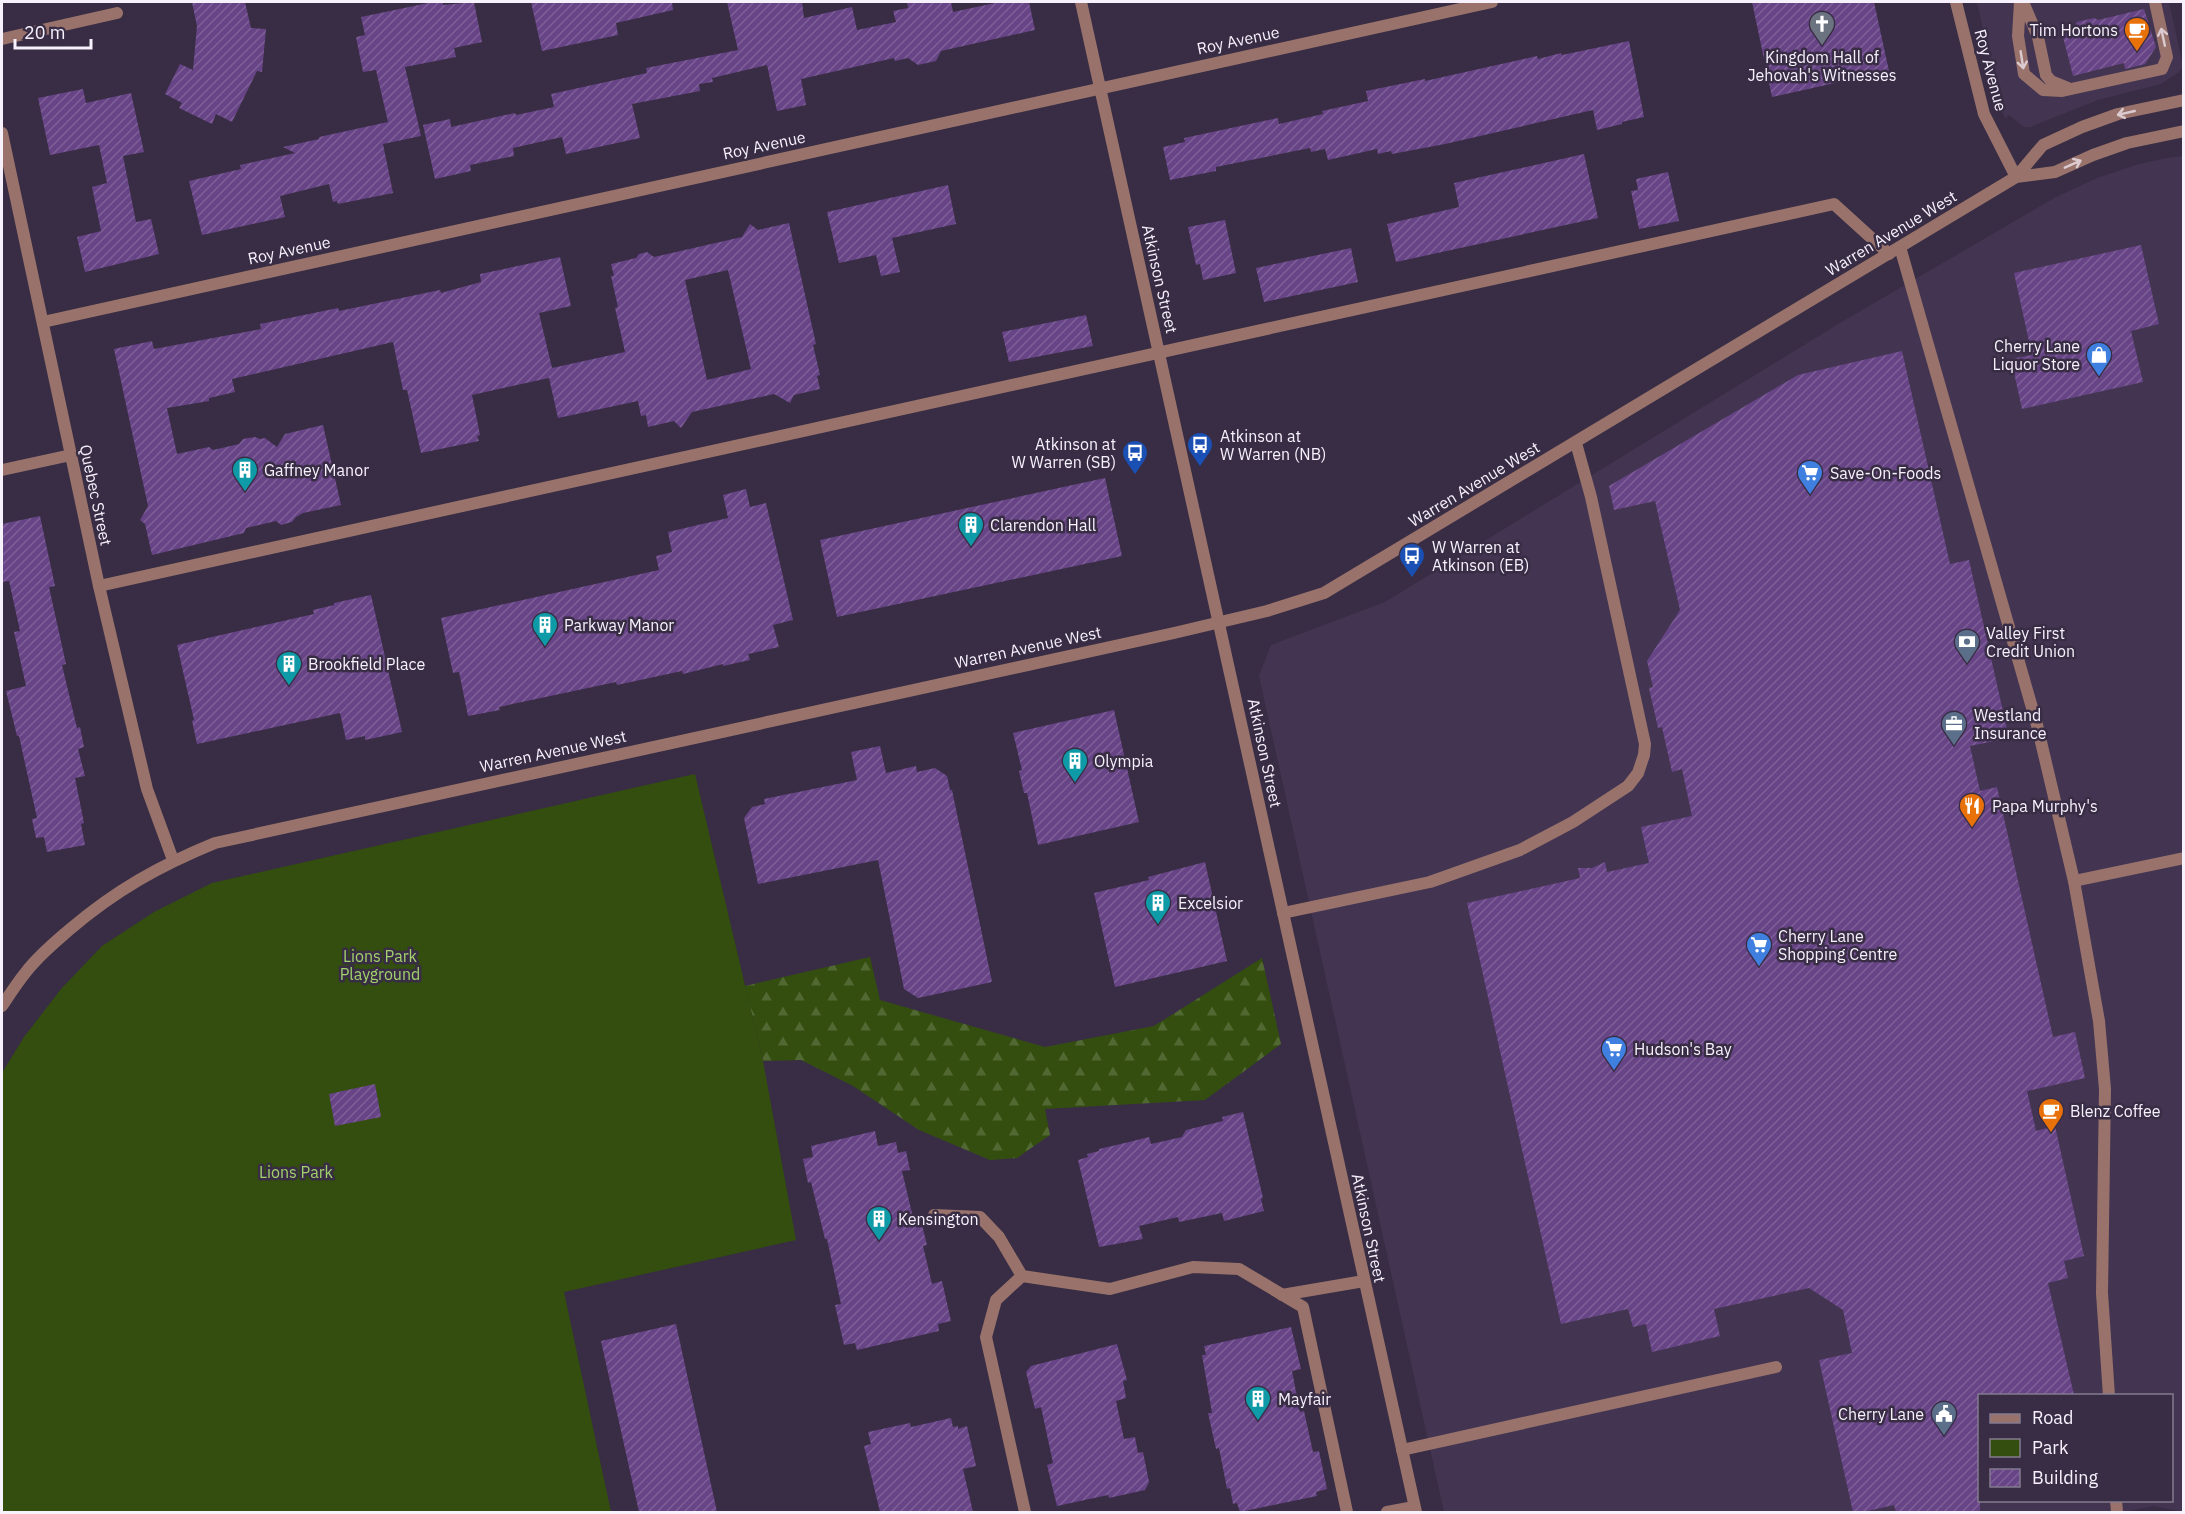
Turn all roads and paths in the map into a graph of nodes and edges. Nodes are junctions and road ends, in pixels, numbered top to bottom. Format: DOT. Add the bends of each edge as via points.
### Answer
graph roads {
  1 [pos="1081,2"];
  2 [pos="1491,2"];
  3 [pos="1956,2"];
  4 [pos="2022,2"];
  5 [pos="2156,2"];
  6 [pos="117,13"];
  7 [pos="2,39"];
  8 [pos="1100,88"];
  9 [pos="2070,89"];
  10 [pos="2184,100"];
  11 [pos="2184,131"];
  12 [pos="2,133"];
  13 [pos="2016,177"];
  14 [pos="1894,251"];
  15 [pos="43,322"];
  16 [pos="1159,352"];
  17 [pos="1576,443"];
  18 [pos="71,455"];
  19 [pos="2,470"];
  20 [pos="99,586"];
  21 [pos="1219,622"];
  22 [pos="2184,858"];
  23 [pos="173,860"];
  24 [pos="2074,881"];
  25 [pos="1283,913"];
  26 [pos="2,1006"];
  27 [pos="934,1215"];
  28 [pos="1022,1276"];
  29 [pos="1364,1281"];
  30 [pos="1282,1295"];
  31 [pos="1776,1367"];
  32 [pos="2109,1394"];
  33 [pos="1402,1450"];
  34 [pos="1415,1510"];
  35 [pos="1025,1512"];
  36 [pos="1347,1512"];
  37 [pos="1387,1512"];
  1 -- 8 [label="street, Atkinson Street"];
  2 -- 8 [label="street, Roy Avenue"];
  3 -- 13 [label="street, Roy Avenue" via="1984,114"];
  4 -- 9 [label="street" via="2038,37 2046,75"];
  4 -- 9 [label="street, one-way" via="2018,36 2024,74 2043,90"];
  9 -- 5 [label="street, one-way" via="2162,69 2167,57"];
  6 -- 7 [label="street"];
  8 -- 15 [label="street, Roy Avenue"];
  8 -- 16 [label="street, Atkinson Street"];
  10 -- 13 [label="street, Warren Avenue West, one-way" via="2118,114 2082,127 2043,145"];
  13 -- 11 [label="street, Warren Avenue West, one-way" via="2055,172 2092,155"];
  12 -- 15 [label="street, Quebec Street"];
  13 -- 14 [label="street, Warren Avenue West"];
  14 -- 16 [label="street" via="1834,204"];
  14 -- 17 [label="street, Warren Avenue West"];
  14 -- 24 [label="street" via="2037,725"];
  15 -- 18 [label="street, Quebec Street"];
  16 -- 20 [label="street"];
  16 -- 21 [label="street, Atkinson Street"];
  17 -- 21 [label="street, Warren Avenue West" via="1324,593"];
  17 -- 25 [label="street" via="1645,744 1638,773 1628,786 1573,822 1520,850 1430,882"];
  18 -- 19 [label="street"];
  18 -- 20 [label="street, Quebec Street"];
  20 -- 23 [label="street, Quebec Street" via="147,789"];
  21 -- 23 [label="street, Warren Avenue West" via="247,835"];
  21 -- 25 [label="street, Atkinson Street"];
  22 -- 24 [label="street"];
  23 -- 26 [label="street, Warren Avenue West" via="133,882 57,940 27,970"];
  24 -- 32 [label="street" via="2099,1021 2105,1089 2102,1293"];
  25 -- 29 [label="street, Atkinson Street"];
  27 -- 28 [label="street" via="980,1217 999,1237"];
  28 -- 30 [label="street" via="1110,1289 1193,1267 1239,1269"];
  28 -- 35 [label="street" via="996,1299 986,1337"];
  29 -- 30 [label="street"];
  29 -- 33 [label="street, Atkinson Street"];
  30 -- 36 [label="street" via="1303,1307"];
  31 -- 33 [label="street"];
  33 -- 34 [label="street, Atkinson Street"];
  34 -- 37 [label="street"];
}
